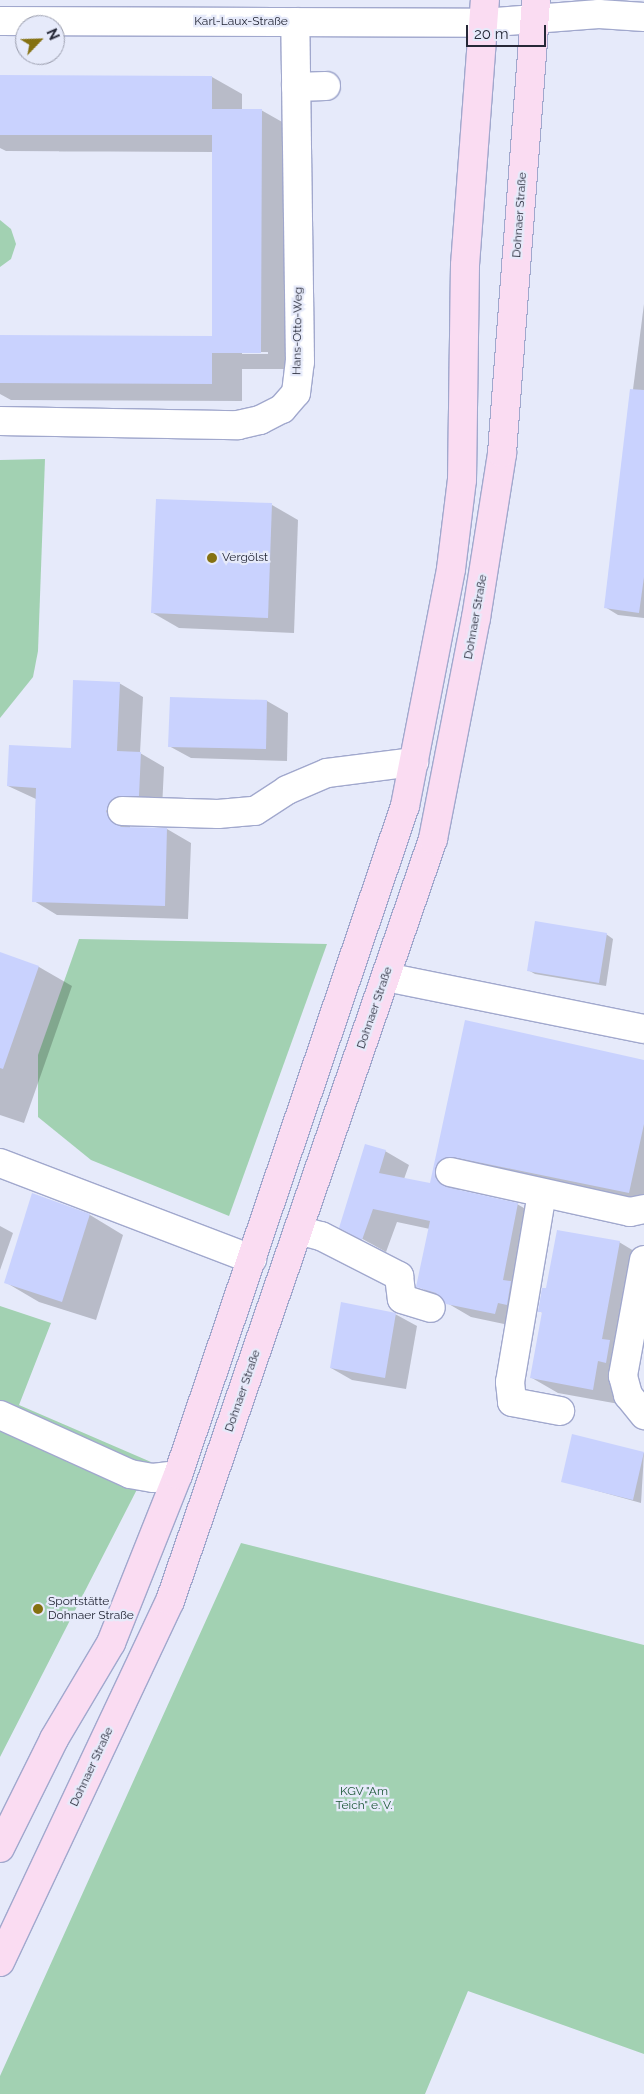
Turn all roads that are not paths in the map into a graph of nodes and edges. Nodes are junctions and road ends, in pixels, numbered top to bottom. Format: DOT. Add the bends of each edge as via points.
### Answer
graph roads {
  1 [pos="536,10"];
  2 [pos="173,11"];
  3 [pos="484,11"];
  4 [pos="644,18"];
  5 [pos="0,21"];
  6 [pos="295,22"];
  7 [pos="326,86"];
  8 [pos="296,87"];
  9 [pos="0,421"];
  10 [pos="414,762"];
  11 [pos="122,811"];
  12 [pos="386,976"];
  13 [pos="644,1029"];
  14 [pos="0,1163"];
  15 [pos="450,1172"];
  16 [pos="542,1192"];
  17 [pos="644,1209"];
  18 [pos="298,1230"];
  19 [pos="252,1259"];
  20 [pos="644,1260"];
  21 [pos="432,1308"];
  22 [pos="560,1410"];
  23 [pos="0,1415"];
  24 [pos="644,1415"];
  25 [pos="178,1476"];
  26 [pos="0,1848"];
  27 [pos="0,1962"];
  1 -- 3 [label="street, Karl-Laux-Straße"];
  1 -- 4 [label="street, Karl-Laux-Straße"];
  1 -- 12 [label="main road, Dohnaer Straße" via="502,453 496,492 476,618 433,839"];
  2 -- 5 [label="street, Karl-Laux-Straße"];
  2 -- 6 [label="street, Karl-Laux-Straße"];
  3 -- 6 [label="street, Karl-Laux-Straße"];
  3 -- 10 [label="main road" via="465,265 462,480 451,569"];
  6 -- 8 [label="street, Hans-Otto-Weg"];
  7 -- 8 [label="street"];
  8 -- 9 [label="street, Hans-Otto-Weg" via="300,362 296,393 282,409 260,420 238,425"];
  10 -- 11 [label="street" via="327,773 287,790 254,811 218,814"];
  10 -- 19 [label="main road" via="405,806"];
  12 -- 13 [label="street"];
  12 -- 18 [label="main road, Dohnaer Straße"];
  14 -- 19 [label="street"];
  15 -- 16 [label="street"];
  16 -- 17 [label="street" via="630,1212"];
  16 -- 22 [label="street" via="510,1382 512,1402"];
  18 -- 21 [label="street" via="321,1236 399,1276 402,1299"];
  18 -- 27 [label="main road, Dohnaer Straße" via="170,1601"];
  19 -- 25 [label="main road"];
  20 -- 24 [label="street" via="624,1376 628,1395"];
  23 -- 25 [label="street" via="130,1474 152,1478"];
  25 -- 26 [label="main road" via="111,1643 54,1739"];
}
